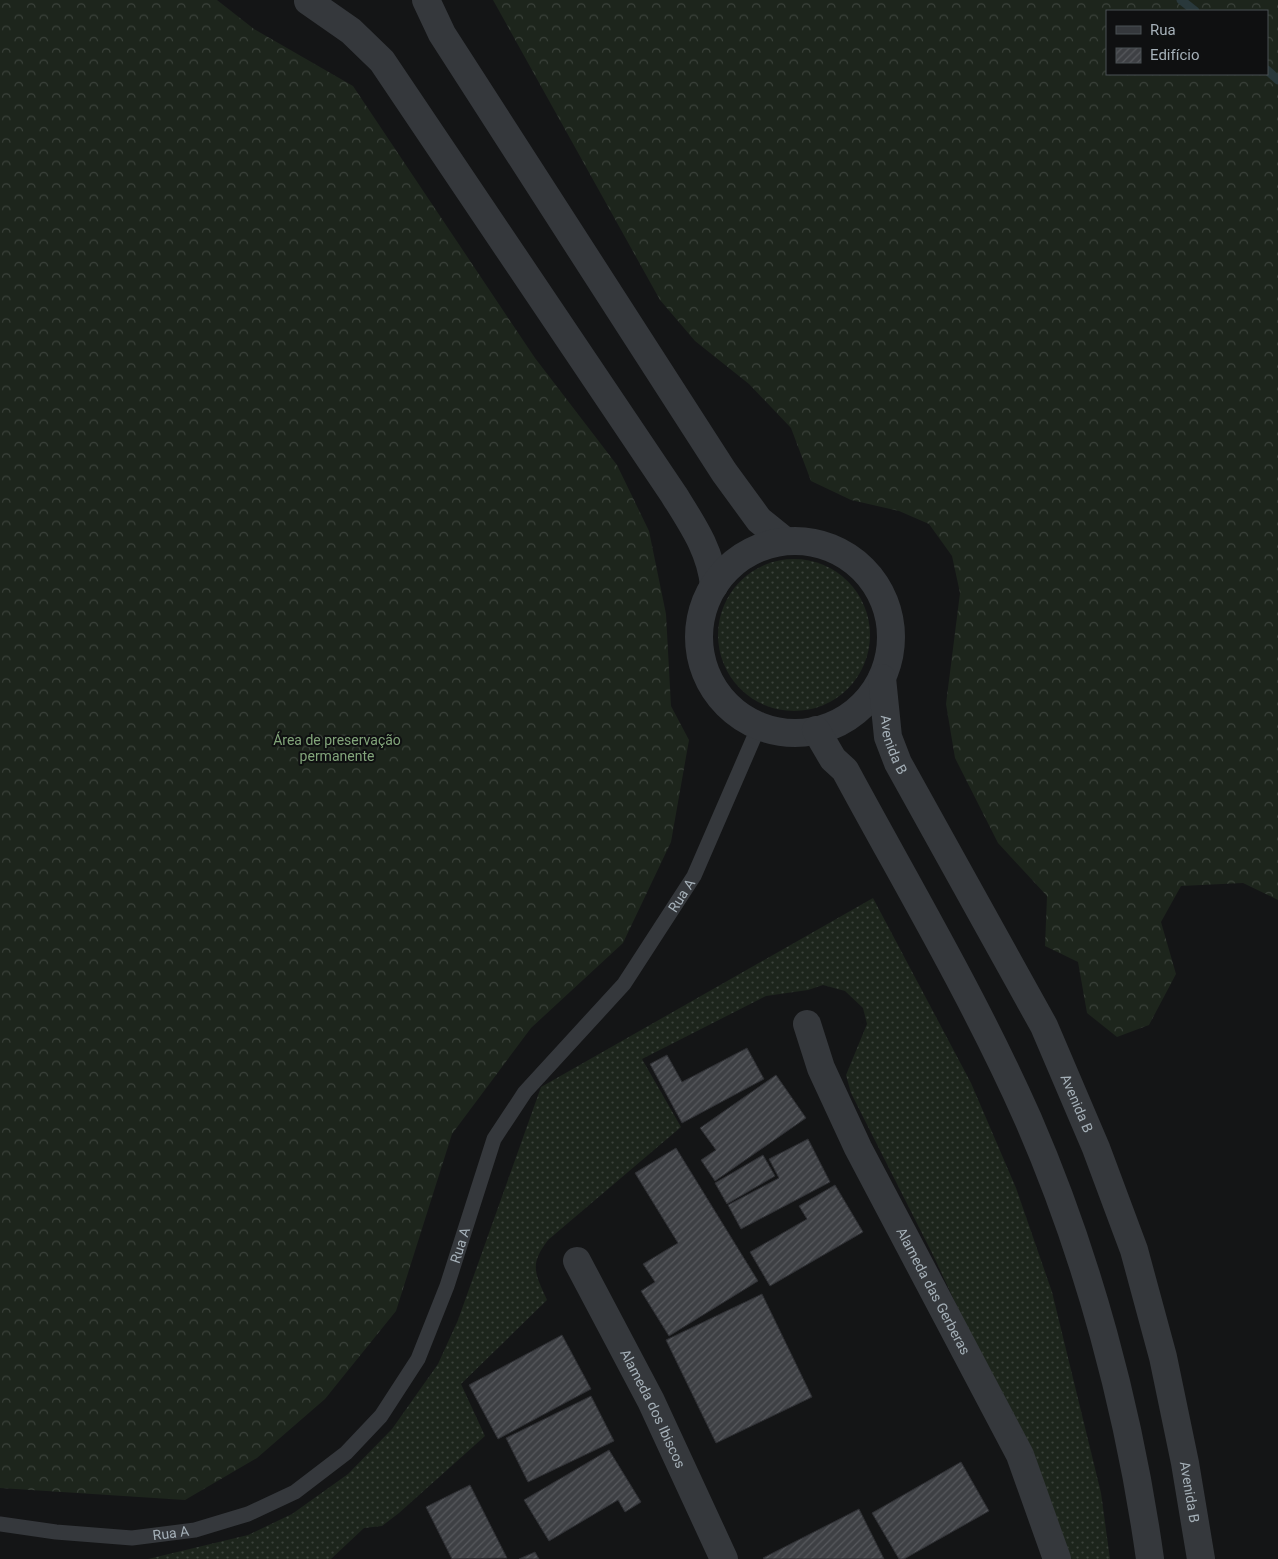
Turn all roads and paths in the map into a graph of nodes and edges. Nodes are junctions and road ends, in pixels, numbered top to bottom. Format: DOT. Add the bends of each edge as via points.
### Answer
graph roads {
  1 [pos="310,0"];
  2 [pos="426,0"];
  3 [pos="785,541"];
  4 [pos="714,586"];
  5 [pos="882,678"];
  6 [pos="759,726"];
  7 [pos="816,730"];
  8 [pos="808,1024"];
  9 [pos="577,1261"];
  10 [pos="0,1524"];
  11 [pos="724,1559"];
  12 [pos="1057,1559"];
  13 [pos="1150,1559"];
  14 [pos="1201,1559"];
  1 -- 4 [label="street" via="351,31 382,61 674,495 696,530 712,565"];
  2 -- 3 [label="street" via="442,34 724,472 759,520"];
  3 -- 4 [label="street, Avenida B" via="754,549 728,567"];
  3 -- 5 [label="street, Avenida B" via="817,543 839,552 870,576 886,604 892,635 888,666"];
  4 -- 6 [label="street, Avenida B" via="700,623 701,654 712,685 732,709"];
  5 -- 7 [label="street, Avenida B" via="873,695 850,716"];
  5 -- 14 [label="street, Avenida B" via="888,736 898,762 1044,1026 1096,1148 1134,1250 1186,1462"];
  6 -- 7 [label="street, Avenida B" via="790,733"];
  6 -- 10 [label="lane, Rua A" via="694,876 624,984 525,1092 494,1139 447,1286 418,1359 381,1416 346,1453 295,1492 248,1514 196,1530 132,1538"];
  7 -- 13 [label="street" via="849,778 968,997 1027,1118 1061,1203 1096,1314 1119,1397 1144,1513"];
  8 -- 12 [label="street, Alameda das Gerberas" via="821,1068 858,1148 1020,1455"];
  9 -- 11 [label="street, Alameda dos Ibiscos" via="651,1401"];
}
